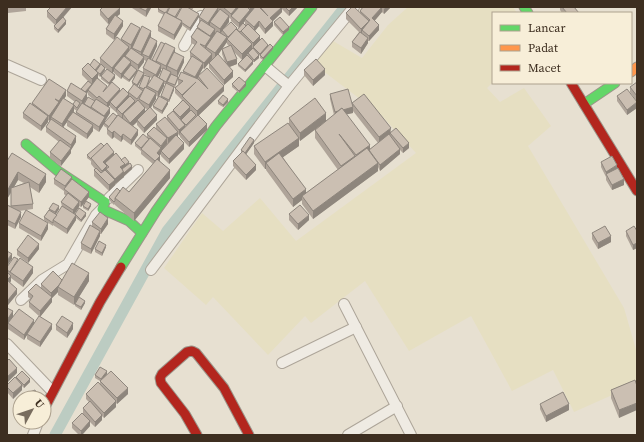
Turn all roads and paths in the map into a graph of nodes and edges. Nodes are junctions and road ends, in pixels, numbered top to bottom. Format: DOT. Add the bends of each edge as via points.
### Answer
graph roads {
  1 [pos="207,7"];
  2 [pos="354,7"];
  3 [pos="310,8"];
  4 [pos="190,10"];
  5 [pos="201,16"];
  6 [pos="184,46"];
  7 [pos="7,65"];
  8 [pos="268,68"];
  9 [pos="41,80"];
  10 [pos="572,84"];
  11 [pos="613,84"];
  12 [pos="288,85"];
  13 [pos="584,104"];
  14 [pos="26,144"];
  15 [pos="138,170"];
  16 [pos="637,190"];
  17 [pos="104,205"];
  18 [pos="142,233"];
  19 [pos="151,270"];
  20 [pos="21,300"];
  21 [pos="344,304"];
  22 [pos="356,327"];
  23 [pos="7,344"];
  24 [pos="282,363"];
  25 [pos="52,390"];
  26 [pos="397,406"];
  27 [pos="196,435"];
  28 [pos="249,435"];
  29 [pos="348,435"];
  30 [pos="411,435"];
  1 -- 5 [label="street"];
  2 -- 12 [label="street"];
  3 -- 8 [label="street"];
  4 -- 5 [label="street"];
  5 -- 6 [label="street"];
  7 -- 9 [label="street"];
  8 -- 12 [label="street"];
  8 -- 18 [label="street" via="216,126"];
  10 -- 13 [label="street"];
  11 -- 13 [label="street"];
  12 -- 19 [label="street"];
  13 -- 16 [label="street"];
  14 -- 17 [label="street"];
  15 -- 17 [label="street"];
  17 -- 18 [label="street"];
  17 -- 20 [label="street" via="68,264 42,280"];
  18 -- 25 [label="street" via="100,302"];
  21 -- 22 [label="street"];
  22 -- 24 [label="street"];
  22 -- 26 [label="street"];
  23 -- 25 [label="street"];
  26 -- 29 [label="street"];
  26 -- 30 [label="street"];
  27 -- 28 [label="street" via="160,378 187,352 192,351 224,388"];
}
